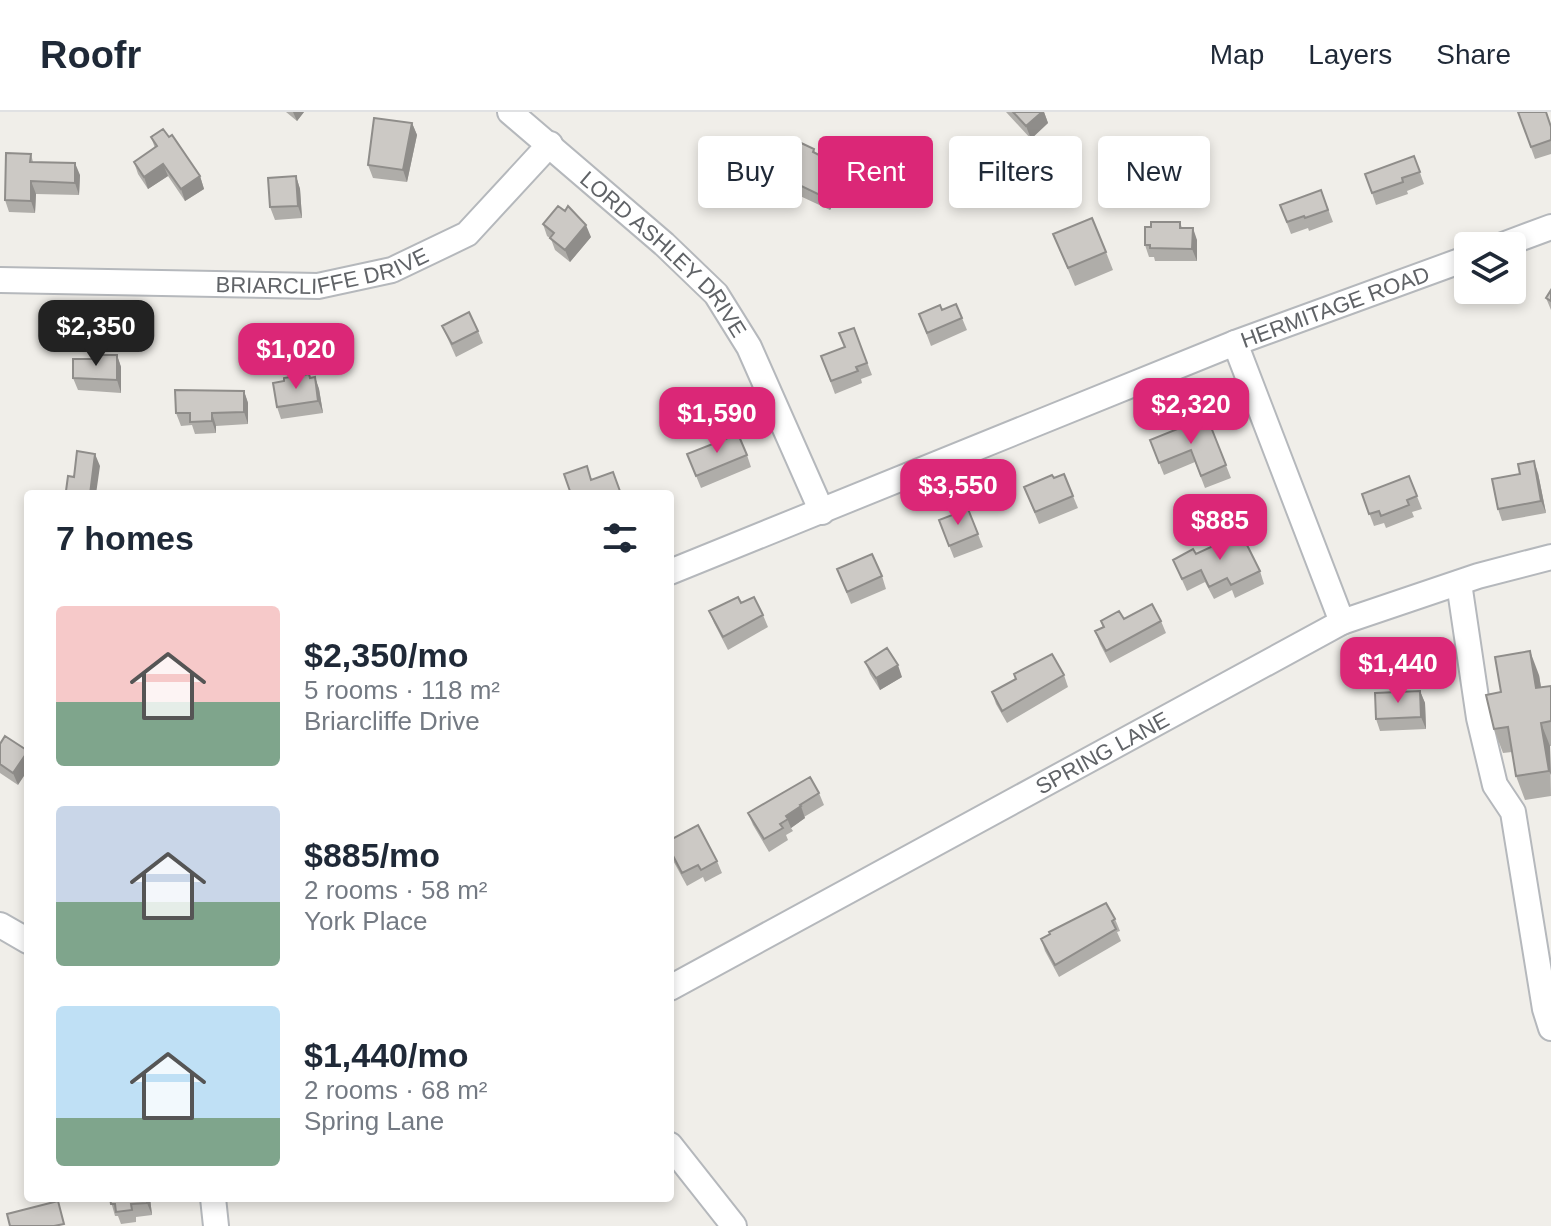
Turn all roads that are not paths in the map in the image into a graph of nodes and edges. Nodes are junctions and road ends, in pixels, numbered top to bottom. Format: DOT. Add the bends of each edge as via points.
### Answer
graph roads {
  1 [pos="510,112"];
  2 [pos="550,144"];
  3 [pos="1551,227"];
  4 [pos="1526,236"];
  5 [pos="1454,263"];
  6 [pos="0,280"];
  7 [pos="1235,343"];
  8 [pos="822,512"];
  9 [pos="1551,557"];
  10 [pos="674,570"];
  11 [pos="1459,583"];
  12 [pos="1342,622"];
  13 [pos="0,925"];
  14 [pos="24,939"];
  15 [pos="674,986"];
  16 [pos="1551,1028"];
  17 [pos="674,1150"];
  18 [pos="213,1202"];
  19 [pos="216,1226"];
  20 [pos="734,1226"];
  1 -- 2 [label="street, LORD ASHLEY DRIVE"];
  2 -- 6 [label="street, BRIARCLIFFE DRIVE" via="467,234 392,270 318,286"];
  2 -- 8 [label="street, LORD ASHLEY DRIVE" via="716,294 749,347"];
  3 -- 4 [label="street"];
  5 -- 7 [label="street, HERMITAGE ROAD"];
  7 -- 8 [label="street, HERMITAGE ROAD"];
  7 -- 12 [label="street"];
  8 -- 10 [label="street, HERMITAGE ROAD"];
  9 -- 11 [label="street, SPRING LANE"];
  11 -- 12 [label="street, SPRING LANE"];
  11 -- 16 [label="street" via="1479,718 1495,785 1513,812"];
  12 -- 15 [label="street, SPRING LANE"];
  13 -- 14 [label="street"];
  17 -- 20 [label="street"];
  18 -- 19 [label="street"];
}
